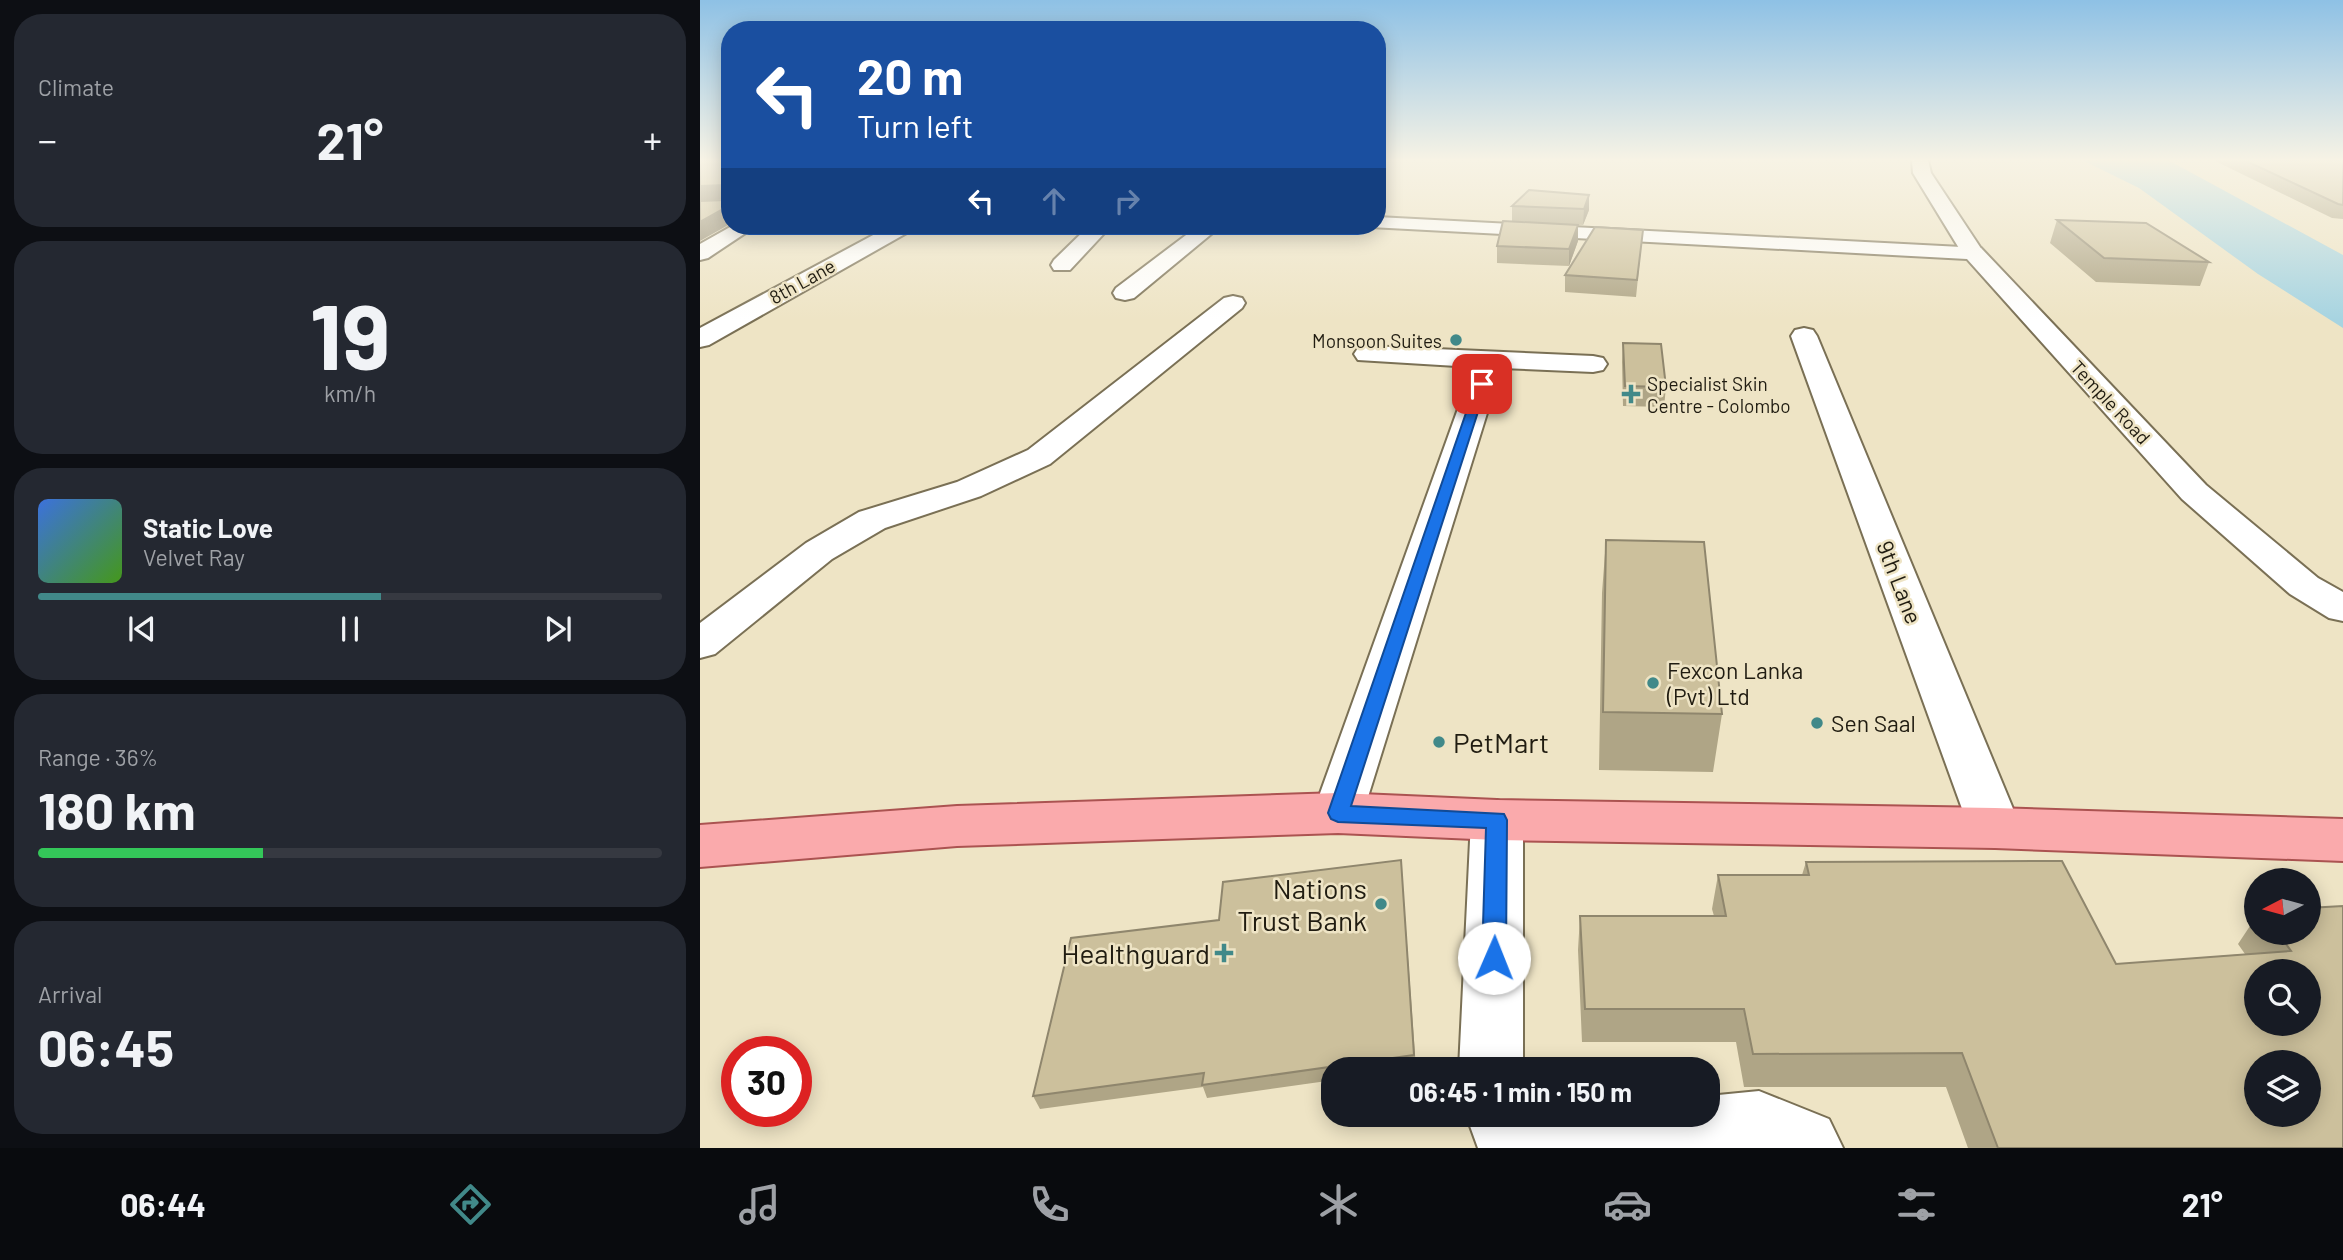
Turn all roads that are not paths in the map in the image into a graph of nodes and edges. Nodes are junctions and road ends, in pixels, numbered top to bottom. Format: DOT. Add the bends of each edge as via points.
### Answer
graph roads {
  1 [pos="1948,214"];
  2 [pos="1386,223"];
  3 [pos="731,235"];
  4 [pos="889,235"];
  5 [pos="1092,235"];
  6 [pos="1199,235"];
  7 [pos="700,253"];
  8 [pos="1973,253"];
  9 [pos="1062,265"];
  10 [pos="1125,293"];
  11 [pos="1233,303"];
  12 [pos="1804,336"];
  13 [pos="700,339"];
  14 [pos="1368,354"];
  15 [pos="1490,359"];
  16 [pos="1593,364"];
  17 [pos="2343,609"];
  18 [pos="700,644"];
  19 [pos="1338,813"];
  20 [pos="1497,820"];
  21 [pos="1995,828"];
  22 [pos="2343,840"];
  23 [pos="700,846"];
  24 [pos="1491,1057"];
  25 [pos="1503,1127"];
  26 [pos="1536,1148"];
  27 [pos="1809,1148"];
  1 -- 8 [label="street, Temple Road"];
  2 -- 8 [label="street"];
  3 -- 7 [label="street"];
  4 -- 13 [label="street, 8th Lane"];
  5 -- 9 [label="street"];
  6 -- 10 [label="street"];
  8 -- 17 [label="street, Temple Road" via="2194,492 2304,586"];
  11 -- 18 [label="street" via="1039,457 969,489 872,520 820,551"];
  12 -- 21 [label="street, 9th Lane"];
  14 -- 15 [label="street"];
  15 -- 16 [label="street"];
  15 -- 19 [label="street"];
  19 -- 20 [label="main road"];
  19 -- 23 [label="main road" via="957,826"];
  20 -- 21 [label="main road"];
  20 -- 24 [label="street"];
  21 -- 22 [label="main road"];
  25 -- 26 [label="street"];
  26 -- 27 [label="street" via="1759,1124"];
}
